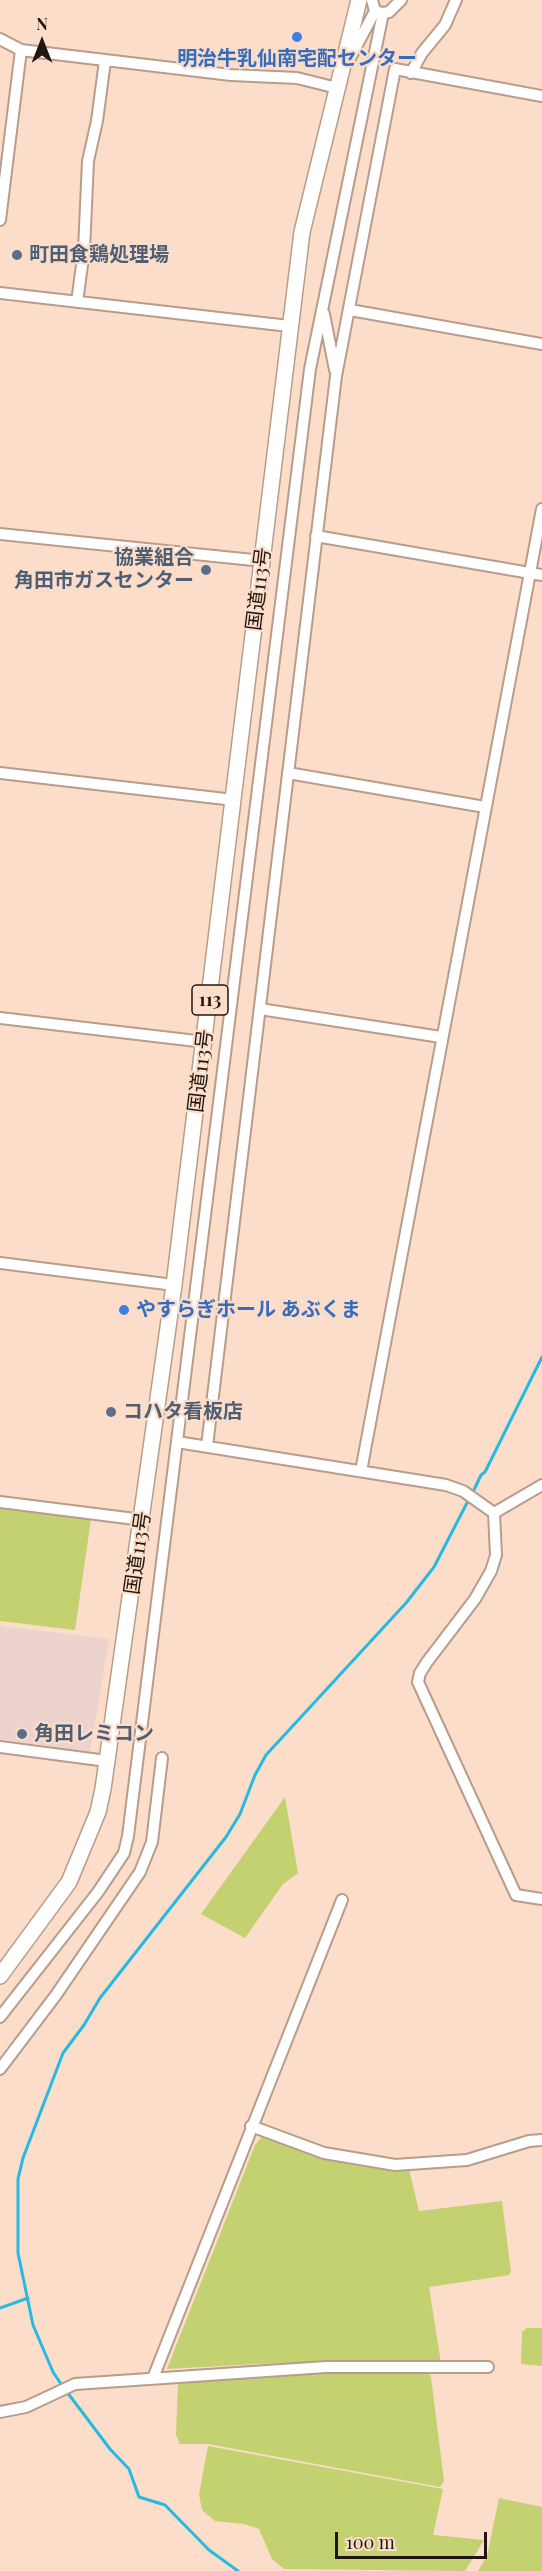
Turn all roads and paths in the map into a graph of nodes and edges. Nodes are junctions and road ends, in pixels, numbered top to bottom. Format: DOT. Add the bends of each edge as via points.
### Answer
graph roads {
  1 [pos="359,0"];
  2 [pos="372,0"];
  3 [pos="401,0"];
  4 [pos="456,0"];
  5 [pos="379,12"];
  6 [pos="0,39"];
  7 [pos="21,50"];
  8 [pos="105,61"];
  9 [pos="343,71"];
  10 [pos="411,72"];
  11 [pos="336,88"];
  12 [pos="542,96"];
  13 [pos="0,220"];
  14 [pos="0,293"];
  15 [pos="77,302"];
  16 [pos="323,308"];
  17 [pos="350,310"];
  18 [pos="290,326"];
  19 [pos="542,344"];
  20 [pos="336,376"];
  21 [pos="542,509"];
  22 [pos="0,534"];
  23 [pos="316,536"];
  24 [pos="263,561"];
  25 [pos="530,573"];
  26 [pos="542,575"];
  27 [pos="288,772"];
  28 [pos="0,773"];
  29 [pos="234,800"];
  30 [pos="485,807"];
  31 [pos="260,1009"];
  32 [pos="0,1018"];
  33 [pos="441,1037"];
  34 [pos="205,1042"];
  35 [pos="0,1263"];
  36 [pos="174,1285"];
  37 [pos="177,1442"];
  38 [pos="207,1446"];
  39 [pos="361,1471"];
  40 [pos="542,1485"];
  41 [pos="0,1502"];
  42 [pos="494,1513"];
  43 [pos="143,1520"];
  44 [pos="0,1747"];
  45 [pos="162,1758"];
  46 [pos="107,1761"];
  47 [pos="542,1899"];
  48 [pos="342,1900"];
  49 [pos="0,1976"];
  50 [pos="0,2017"];
  51 [pos="0,2069"];
  52 [pos="251,2126"];
  53 [pos="542,2140"];
  54 [pos="488,2367"];
  55 [pos="153,2378"];
  56 [pos="0,2412"];
  1 -- 9 [label="highway, 国道113号 / 113"];
  2 -- 5 [label="street"];
  3 -- 5 [label="street"];
  4 -- 10 [label="street" via="445,25"];
  5 -- 9 [label="street"];
  5 -- 16 [label="street"];
  6 -- 7 [label="street"];
  7 -- 8 [label="street"];
  7 -- 13 [label="street"];
  8 -- 11 [label="street" via="297,78"];
  8 -- 15 [label="street" via="87,168 84,250"];
  9 -- 11 [label="highway, 国道113号 / 113"];
  10 -- 12 [label="street"];
  10 -- 17 [label="street" via="395,69"];
  11 -- 18 [label="highway, 国道113号 / 113" via="302,232"];
  14 -- 15 [label="street"];
  15 -- 18 [label="street"];
  16 -- 20 [label="street"];
  16 -- 37 [label="street" via="310,369 295,481"];
  17 -- 19 [label="street"];
  17 -- 20 [label="street"];
  18 -- 24 [label="highway, 国道113号 / 113"];
  20 -- 23 [label="street"];
  21 -- 25 [label="street"];
  22 -- 24 [label="street"];
  23 -- 25 [label="street"];
  23 -- 27 [label="street"];
  24 -- 29 [label="highway, 国道113号 / 113"];
  25 -- 26 [label="street"];
  25 -- 30 [label="street"];
  27 -- 30 [label="street"];
  27 -- 31 [label="street"];
  28 -- 29 [label="street"];
  29 -- 34 [label="highway, 国道113号 / 113"];
  30 -- 33 [label="street"];
  31 -- 33 [label="street"];
  31 -- 38 [label="street"];
  32 -- 34 [label="street"];
  33 -- 39 [label="street"];
  34 -- 36 [label="highway, 国道113号 / 113"];
  35 -- 36 [label="street"];
  36 -- 43 [label="highway, 国道113号 / 113"];
  37 -- 38 [label="street"];
  37 -- 50 [label="street" via="124,1853"];
  38 -- 39 [label="street"];
  39 -- 42 [label="street" via="446,1485 464,1491"];
  40 -- 42 [label="street"];
  41 -- 43 [label="street"];
  42 -- 47 [label="street" via="496,1555 491,1570 475,1599 427,1662 418,1682 516,1894"];
  43 -- 46 [label="highway, 国道113号 / 113"];
  44 -- 46 [label="street"];
  45 -- 51 [label="street" via="152,1842 140,1872"];
  46 -- 49 [label="highway, 国道113号 / 113" via="98,1812 69,1882"];
  48 -- 52 [label="street"];
  52 -- 53 [label="street" via="324,2153 395,2165 467,2160"];
  52 -- 55 [label="street"];
  54 -- 55 [label="street" via="326,2367"];
  55 -- 56 [label="street" via="75,2384 26,2406"];
}
